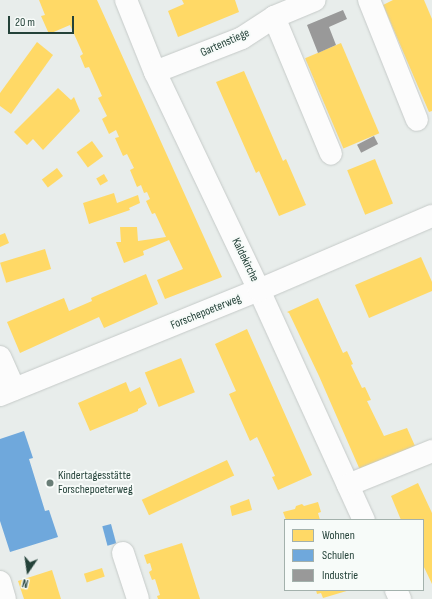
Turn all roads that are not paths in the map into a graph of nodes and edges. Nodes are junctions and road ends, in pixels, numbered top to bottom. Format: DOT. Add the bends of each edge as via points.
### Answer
graph roads {
  1 [pos="126,0"];
  2 [pos="315,0"];
  3 [pos="369,0"];
  4 [pos="274,17"];
  5 [pos="155,72"];
  6 [pos="417,120"];
  7 [pos="331,154"];
  8 [pos="432,216"];
  9 [pos="259,290"];
  10 [pos="0,357"];
  11 [pos="7,392"];
  12 [pos="432,451"];
  13 [pos="348,485"];
  14 [pos="364,519"];
  15 [pos="123,553"];
  16 [pos="0,582"];
  17 [pos="5,599"];
  18 [pos="138,599"];
  1 -- 5 [label="street, Kaldekirche"];
  2 -- 4 [label="street, Gartenstiege"];
  3 -- 6 [label="street"];
  4 -- 5 [label="street, Gartenstiege" via="242,38"];
  4 -- 7 [label="street"];
  5 -- 9 [label="street, Kaldekirche"];
  8 -- 9 [label="street, Forschepoeterweg"];
  9 -- 11 [label="street, Forschepoeterweg"];
  9 -- 13 [label="street, Kaldekirche"];
  10 -- 11 [label="street"];
  12 -- 13 [label="street"];
  13 -- 14 [label="street, Kaldekirche"];
  15 -- 18 [label="street"];
  16 -- 17 [label="street"];
}
